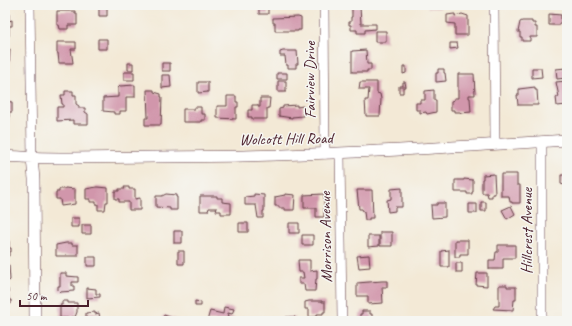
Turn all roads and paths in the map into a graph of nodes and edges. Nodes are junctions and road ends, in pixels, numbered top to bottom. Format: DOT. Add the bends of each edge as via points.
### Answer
graph roads {
  1 [pos="30,5"];
  2 [pos="324,5"];
  3 [pos="494,5"];
  4 [pos="567,140"];
  5 [pos="542,141"];
  6 [pos="495,144"];
  7 [pos="325,154"];
  8 [pos="340,154"];
  9 [pos="5,156"];
  10 [pos="32,158"];
  11 [pos="34,321"];
  12 [pos="342,321"];
  13 [pos="542,321"];
  1 -- 10 [label="street"];
  2 -- 7 [label="street, Fairview Drive"];
  3 -- 6 [label="street"];
  4 -- 5 [label="street, Wolcott Hill Road"];
  5 -- 6 [label="street, Wolcott Hill Road"];
  5 -- 13 [label="street, Hillcrest Avenue"];
  6 -- 8 [label="street, Wolcott Hill Road"];
  7 -- 8 [label="street, Wolcott Hill Road"];
  7 -- 10 [label="street, Wolcott Hill Road"];
  8 -- 12 [label="street, Morrison Avenue"];
  9 -- 10 [label="street, Wolcott Hill Road"];
  10 -- 11 [label="street"];
}
